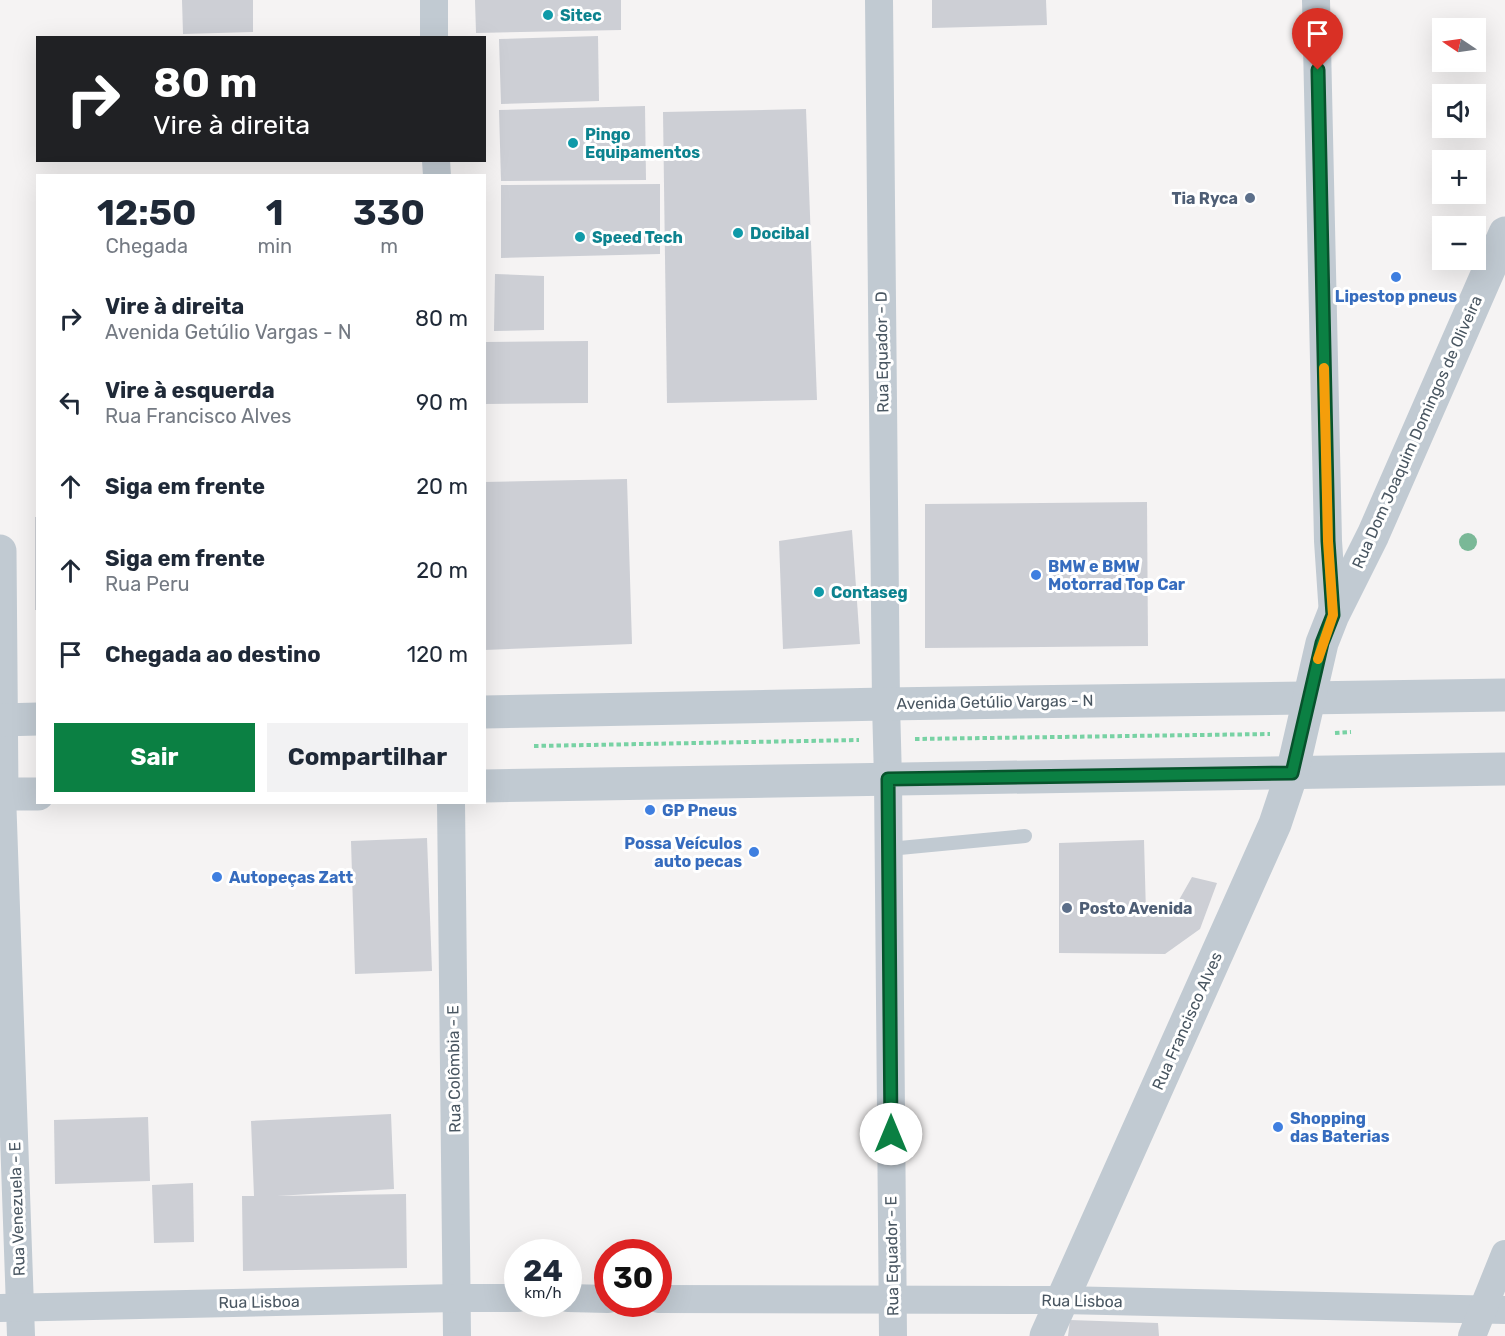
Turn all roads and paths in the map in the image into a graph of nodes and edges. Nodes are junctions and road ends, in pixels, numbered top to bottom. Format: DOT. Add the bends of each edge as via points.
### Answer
graph roads {
  1 [pos="434,0"];
  2 [pos="879,0"];
  3 [pos="1316,0"];
  4 [pos="434,36"];
  5 [pos="1505,233"];
  6 [pos="0,552"];
  7 [pos="1333,615"];
  8 [pos="1505,695"];
  9 [pos="1308,699"];
  10 [pos="886,704"];
  11 [pos="486,712"];
  12 [pos="36,719"];
  13 [pos="1,720"];
  14 [pos="1505,770"];
  15 [pos="1292,773"];
  16 [pos="888,779"];
  17 [pos="486,786"];
  18 [pos="1,794"];
  19 [pos="36,794"];
  20 [pos="452,804"];
  21 [pos="1025,836"];
  22 [pos="889,849"];
  23 [pos="1505,1254"];
  24 [pos="456,1298"];
  25 [pos="504,1298"];
  26 [pos="672,1299"];
  27 [pos="892,1300"];
  28 [pos="1062,1300"];
  29 [pos="10,1308"];
  30 [pos="1494,1310"];
  31 [pos="21,1336"];
  32 [pos="457,1336"];
  33 [pos="892,1336"];
  34 [pos="1046,1336"];
  35 [pos="1472,1336"];
  1 -- 4 [label="street"];
  2 -- 10 [label="street, Rua Equador - D"];
  3 -- 7 [label="street"];
  5 -- 7 [label="street, Rua Dom Joaquim Domingos de Oliveira" via="1373,536"];
  6 -- 13 [label="street"];
  7 -- 9 [label="street, Rua Dom Joaquim Domingos de Oliveira"];
  8 -- 9 [label="street, Avenida Getúlio Vargas - N"];
  9 -- 10 [label="street, Avenida Getúlio Vargas - N"];
  9 -- 15 [label="street, Rua Francisco Alves"];
  10 -- 11 [label="street, Avenida Getúlio Vargas - N"];
  10 -- 16 [label="street, Rua Equador - D"];
  12 -- 13 [label="street"];
  13 -- 18 [label="street"];
  14 -- 15 [label="street"];
  15 -- 16 [label="street"];
  15 -- 28 [label="street, Rua Francisco Alves" via="1275,824"];
  16 -- 17 [label="street"];
  16 -- 22 [label="street, Rua Equador - E"];
  18 -- 19 [label="street"];
  18 -- 29 [label="street, Rua Venezuela - E"];
  20 -- 24 [label="street, Rua Colômbia - E"];
  21 -- 22 [label="lane"];
  22 -- 27 [label="street, Rua Equador - E"];
  23 -- 30 [label="street"];
  24 -- 25 [label="street, Rua Lisboa"];
  24 -- 29 [label="street, Rua Lisboa"];
  24 -- 32 [label="street, Rua Colômbia - E"];
  26 -- 27 [label="street, Rua Lisboa"];
  27 -- 28 [label="street, Rua Lisboa"];
  27 -- 33 [label="street, Rua Equador - E"];
  28 -- 30 [label="street, Rua Lisboa"];
  28 -- 34 [label="street, Rua Francisco Alves"];
  29 -- 31 [label="street, Rua Venezuela - E"];
  30 -- 35 [label="street"];
}
